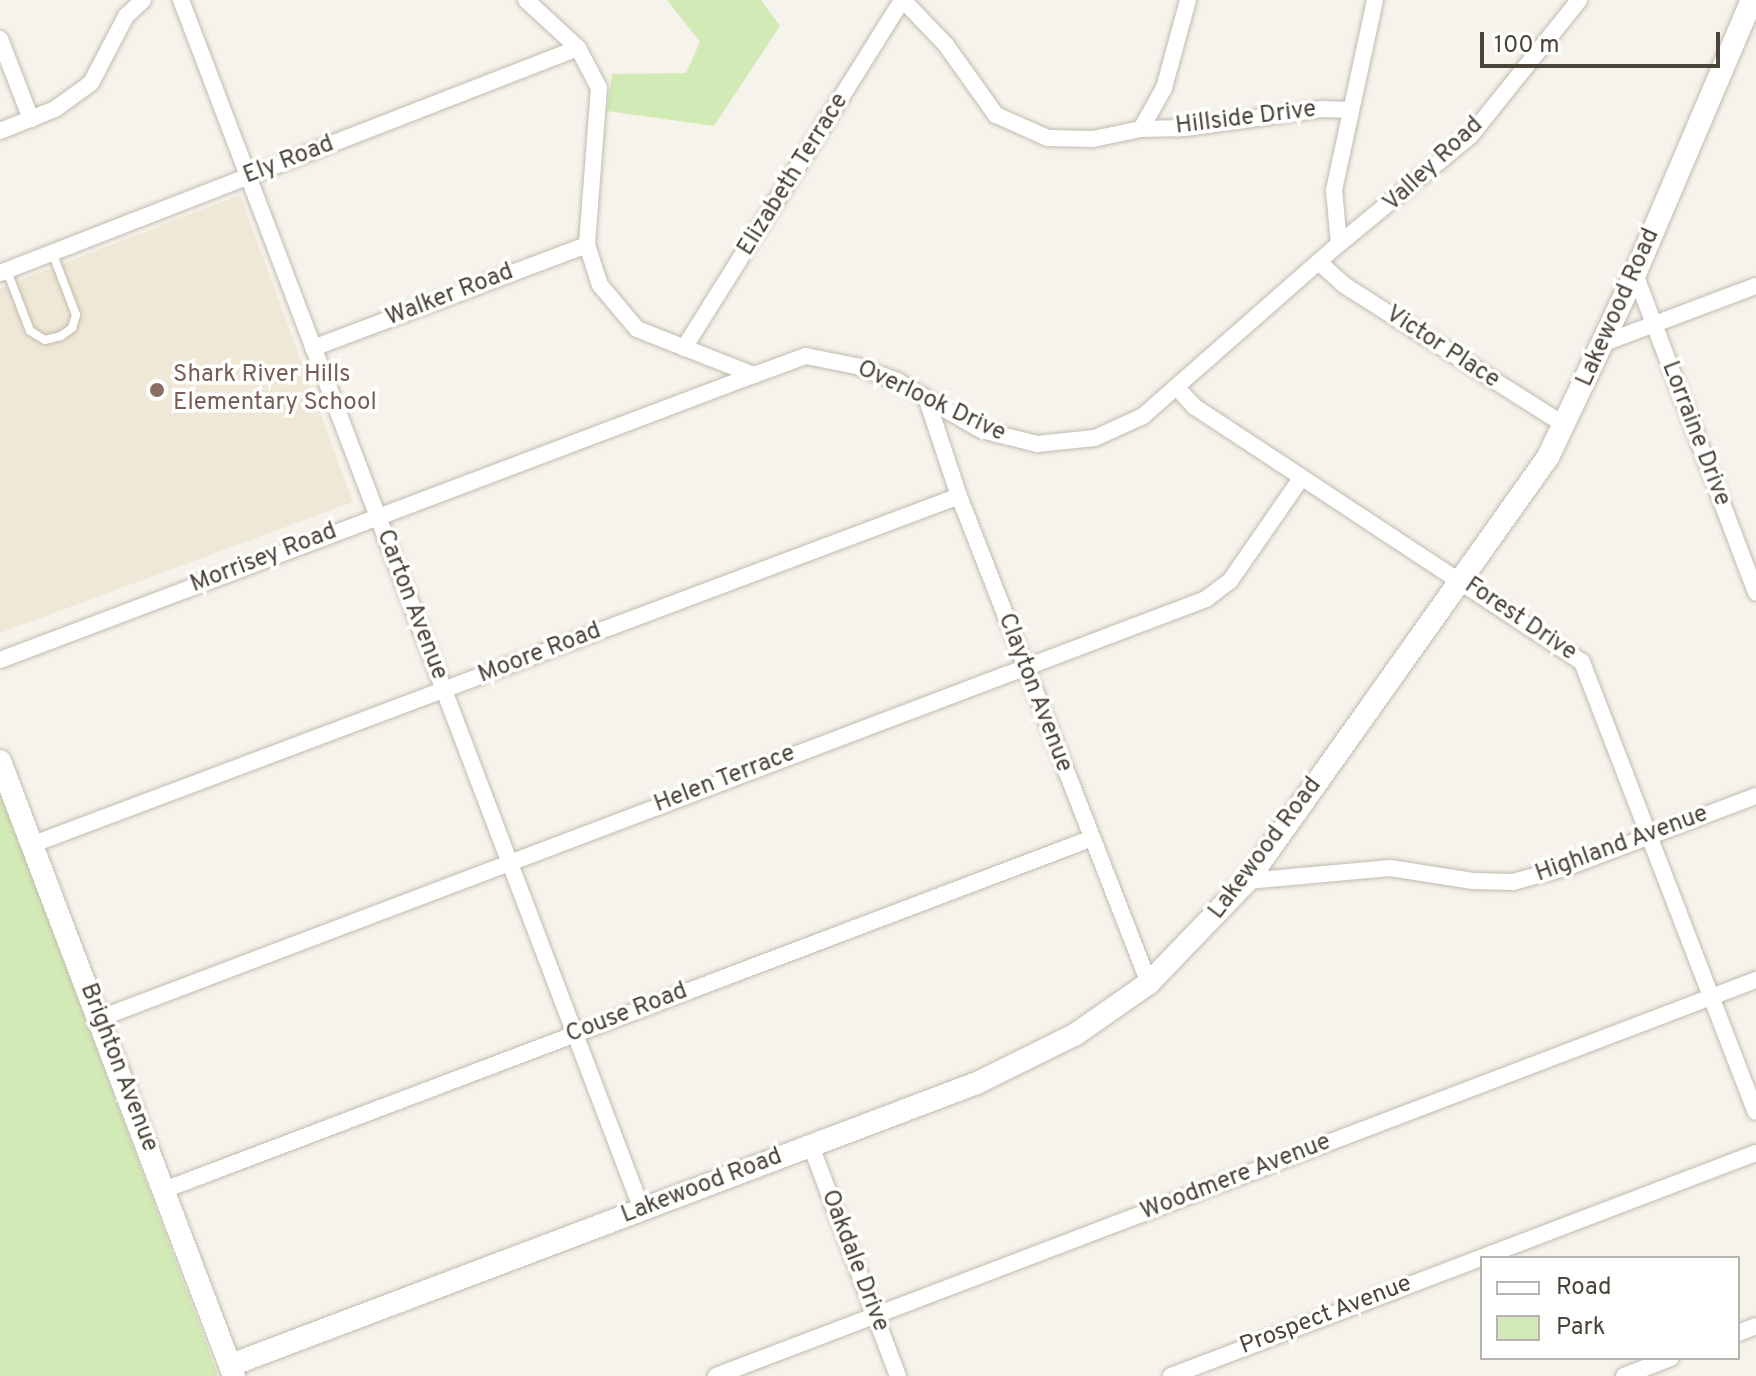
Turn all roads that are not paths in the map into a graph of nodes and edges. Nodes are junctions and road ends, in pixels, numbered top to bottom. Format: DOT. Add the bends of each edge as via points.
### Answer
graph roads {
  1 [pos="143,0"];
  2 [pos="181,0"];
  3 [pos="526,0"];
  4 [pos="902,0"];
  5 [pos="1188,0"];
  6 [pos="1375,0"];
  7 [pos="1579,0"];
  8 [pos="1752,0"];
  9 [pos="0,39"];
  10 [pos="578,48"];
  11 [pos="1351,110"];
  12 [pos="31,119"];
  13 [pos="1141,129"];
  14 [pos="0,131"];
  15 [pos="248,177"];
  16 [pos="1339,244"];
  17 [pos="587,245"];
  18 [pos="52,252"];
  19 [pos="1321,264"];
  20 [pos="3,271"];
  21 [pos="1635,274"];
  22 [pos="1756,286"];
  23 [pos="1654,325"];
  24 [pos="1604,343"];
  25 [pos="313,348"];
  26 [pos="684,348"];
  27 [pos="754,375"];
  28 [pos="1178,389"];
  29 [pos="927,400"];
  30 [pos="1566,426"];
  31 [pos="1302,477"];
  32 [pos="959,496"];
  33 [pos="378,518"];
  34 [pos="1460,579"];
  35 [pos="1756,593"];
  36 [pos="0,660"];
  37 [pos="1024,666"];
  38 [pos="444,691"];
  39 [pos="0,761"];
  40 [pos="1756,796"];
  41 [pos="1652,835"];
  42 [pos="1090,839"];
  43 [pos="31,845"];
  44 [pos="510,862"];
  45 [pos="1247,881"];
  46 [pos="1756,980"];
  47 [pos="1149,983"];
  48 [pos="1712,997"];
  49 [pos="98,1019"];
  50 [pos="576,1033"];
  51 [pos="1756,1112"];
  52 [pos="811,1146"];
  53 [pos="1756,1153"];
  54 [pos="164,1190"];
  55 [pos="642,1210"];
  56 [pos="1486,1256"];
  57 [pos="1480,1258"];
  58 [pos="876,1315"];
  59 [pos="1666,1360"];
  60 [pos="233,1371"];
  61 [pos="716,1376"];
  62 [pos="898,1376"];
  63 [pos="1171,1376"];
  64 [pos="1624,1376"];
  1 -- 12 [label="street" via="126,16 91,83"];
  2 -- 15 [label="street, Carton Avenue"];
  3 -- 10 [label="street"];
  4 -- 13 [label="street, Hillside Drive" via="946,45 986,104 1020,130 1072,141"];
  4 -- 26 [label="street, Elizabeth Terrace"];
  5 -- 13 [label="street, Hillside Drive" via="1164,88"];
  6 -- 11 [label="street"];
  7 -- 16 [label="street, Valley Road" via="1471,135"];
  8 -- 21 [label="street, Lakewood Road"];
  9 -- 12 [label="street"];
  10 -- 15 [label="street, Ely Road"];
  10 -- 17 [label="street" via="599,94"];
  11 -- 13 [label="street, Hillside Drive"];
  11 -- 16 [label="street" via="1332,202"];
  12 -- 14 [label="street"];
  15 -- 18 [label="street, Ely Road"];
  15 -- 25 [label="street, Carton Avenue"];
  16 -- 19 [label="street, Overlook Drive"];
  17 -- 25 [label="street, Walker Road"];
  17 -- 26 [label="street" via="600,285 623,316 658,341"];
  18 -- 20 [label="street, Ely Road"];
  18 -- 20 [label="lane" via="76,315 72,328 61,336 45,340 30,331"];
  19 -- 28 [label="street, Overlook Drive"];
  19 -- 30 [label="street, Victor Place" via="1344,285"];
  21 -- 23 [label="street, Lorraine Drive"];
  21 -- 24 [label="street, Lakewood Road"];
  22 -- 23 [label="street"];
  23 -- 24 [label="street"];
  23 -- 35 [label="street, Lorraine Drive"];
  24 -- 30 [label="street, Lakewood Road"];
  25 -- 33 [label="street, Carton Avenue"];
  26 -- 27 [label="street"];
  27 -- 29 [label="street, Overlook Drive" via="813,356 897,381"];
  27 -- 33 [label="street, Morrisey Road"];
  28 -- 29 [label="street, Overlook Drive" via="1124,428 1065,444 1007,439"];
  28 -- 31 [label="street, Forest Drive" via="1195,407"];
  29 -- 32 [label="street, Clayton Avenue"];
  30 -- 34 [label="street, Lakewood Road"];
  31 -- 34 [label="street, Forest Drive"];
  31 -- 37 [label="street, Helen Terrace" via="1221,590"];
  32 -- 37 [label="street, Clayton Avenue"];
  32 -- 38 [label="street, Moore Road"];
  33 -- 36 [label="street, Morrisey Road"];
  33 -- 38 [label="street, Carton Avenue"];
  34 -- 41 [label="street, Forest Drive" via="1582,662"];
  34 -- 45 [label="street, Lakewood Road"];
  37 -- 42 [label="street, Clayton Avenue"];
  37 -- 44 [label="street, Helen Terrace"];
  38 -- 43 [label="street, Moore Road"];
  38 -- 44 [label="street, Carton Avenue"];
  39 -- 43 [label="street, Brighton Avenue"];
  40 -- 41 [label="street, Highland Avenue"];
  41 -- 45 [label="street, Highland Avenue" via="1513,882 1390,868"];
  41 -- 48 [label="street, Forest Drive"];
  42 -- 47 [label="street, Clayton Avenue"];
  42 -- 50 [label="street, Couse Road"];
  43 -- 49 [label="street, Brighton Avenue"];
  44 -- 49 [label="street, Helen Terrace"];
  44 -- 50 [label="street, Carton Avenue"];
  45 -- 47 [label="street, Lakewood Road"];
  46 -- 48 [label="street, Woodmere Avenue"];
  47 -- 52 [label="street, Lakewood Road" via="1033,1057"];
  48 -- 51 [label="street, Forest Drive"];
  48 -- 58 [label="street, Woodmere Avenue"];
  49 -- 54 [label="street, Brighton Avenue"];
  50 -- 54 [label="street, Couse Road"];
  50 -- 55 [label="street, Carton Avenue"];
  52 -- 55 [label="street, Lakewood Road"];
  52 -- 58 [label="street, Oakdale Drive"];
  53 -- 56 [label="street, Prospect Avenue"];
  54 -- 60 [label="street, Brighton Avenue"];
  55 -- 60 [label="street, Lakewood Road"];
  57 -- 63 [label="street, Prospect Avenue"];
  58 -- 61 [label="street, Woodmere Avenue"];
  58 -- 62 [label="street, Oakdale Drive"];
  59 -- 64 [label="street"];
}
